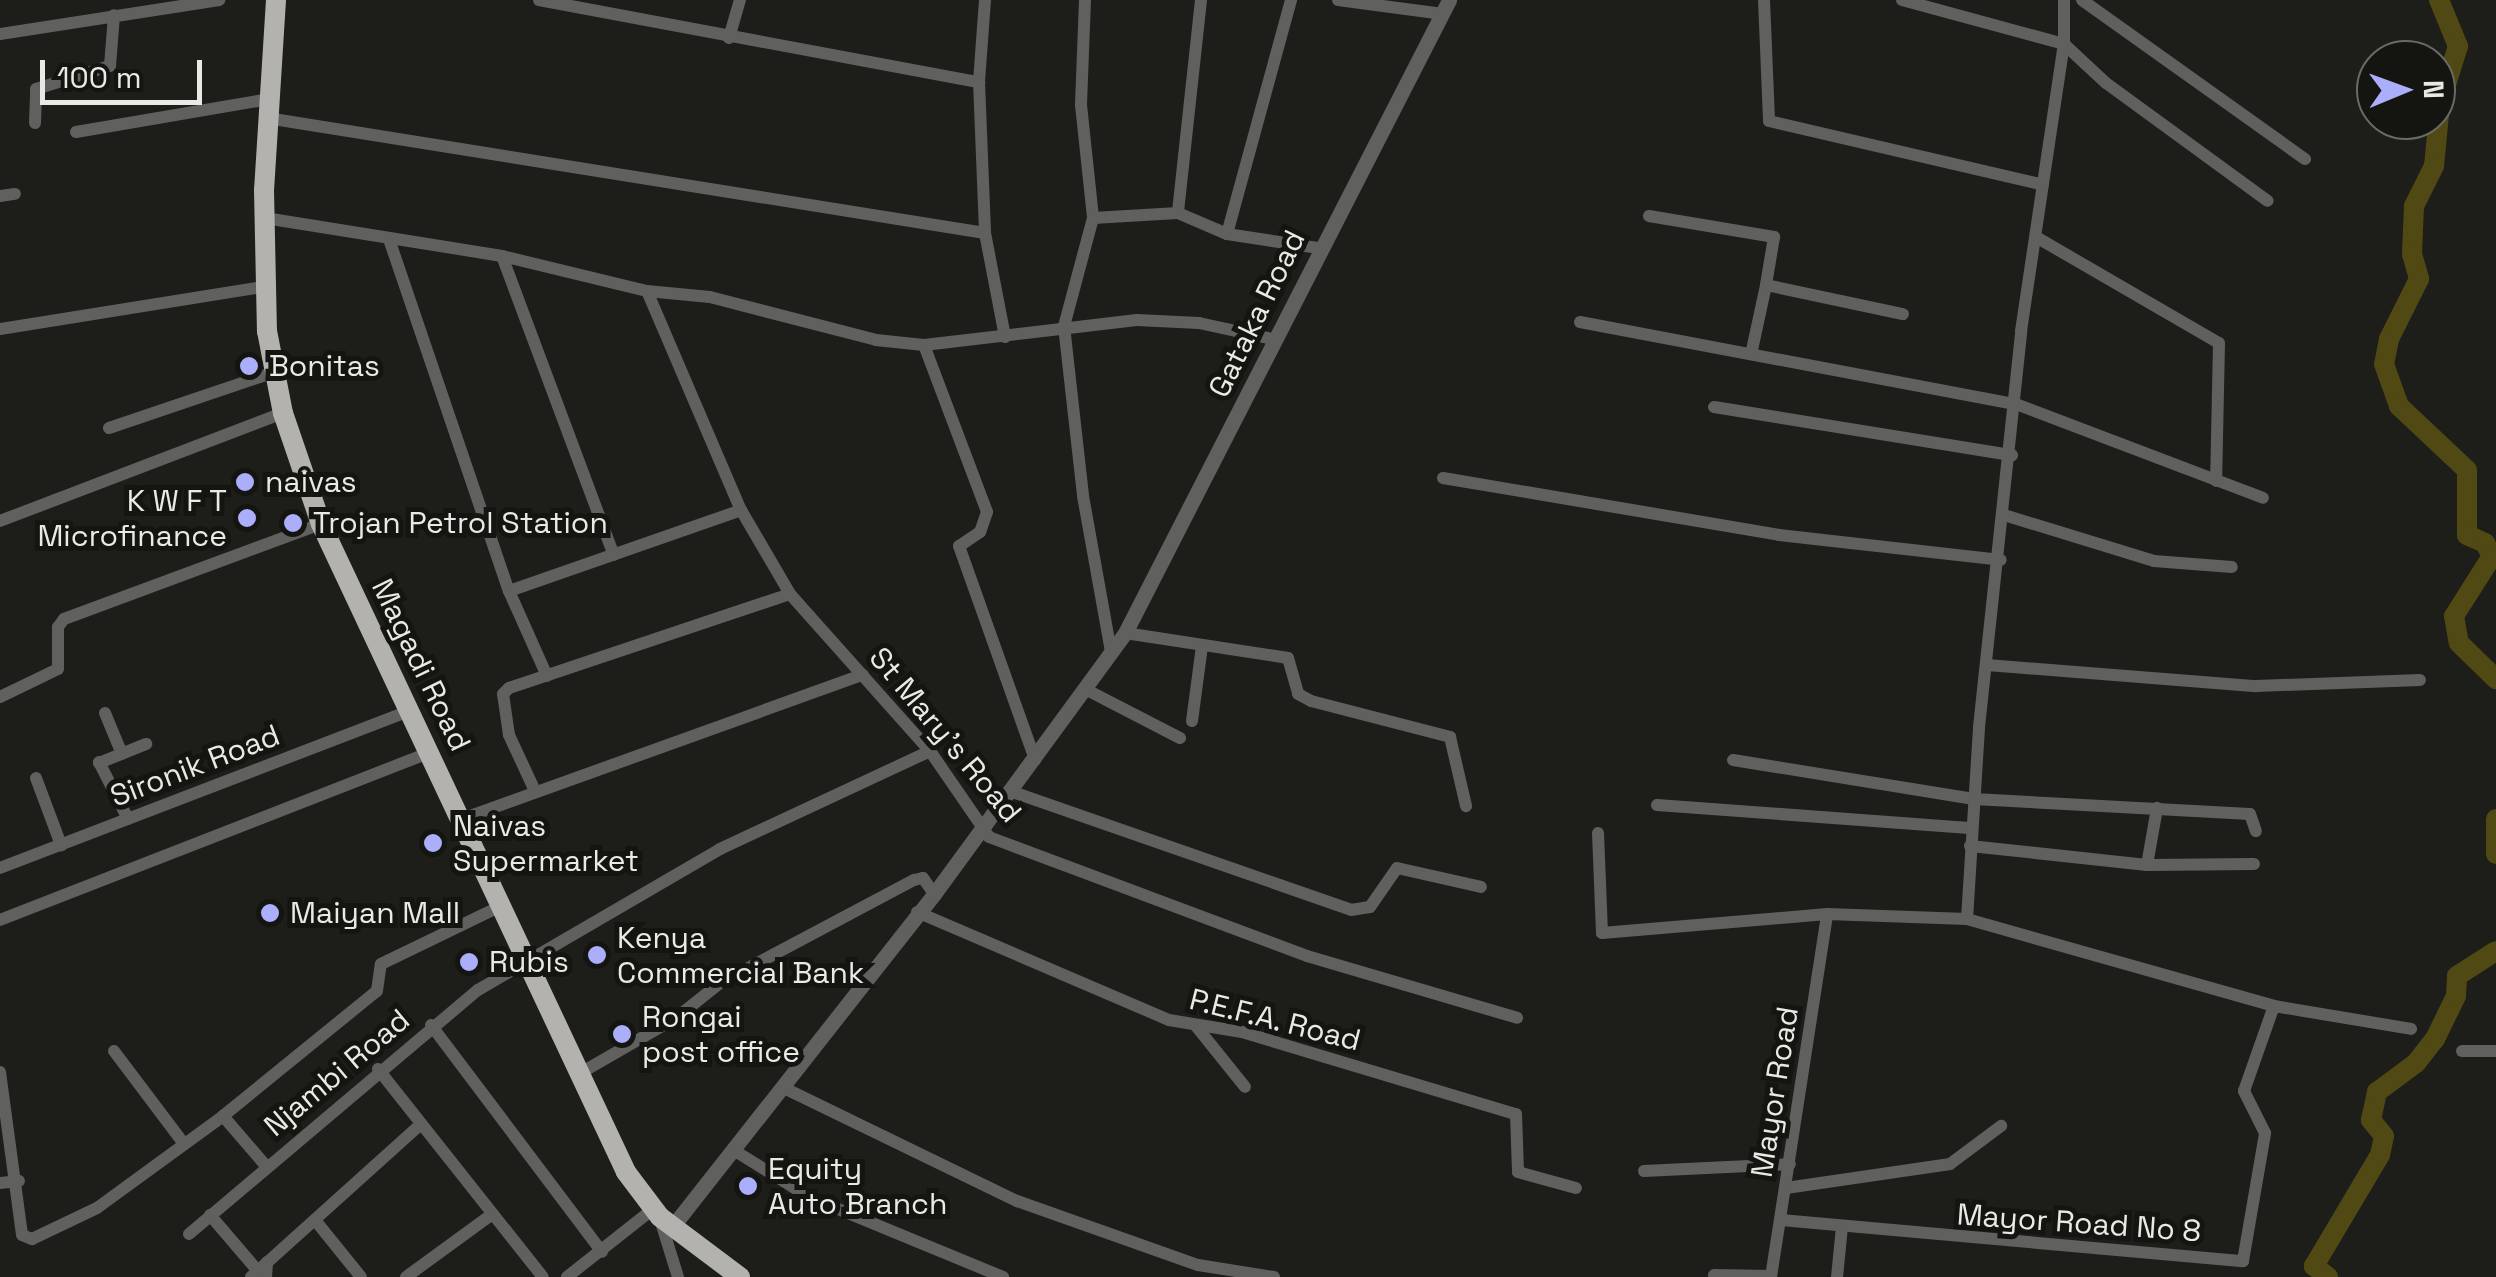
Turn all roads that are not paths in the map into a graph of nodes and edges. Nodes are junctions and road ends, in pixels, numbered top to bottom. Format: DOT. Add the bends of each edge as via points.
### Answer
graph roads {
  1 [pos="219,0"];
  2 [pos="276,0"];
  3 [pos="539,0"];
  4 [pos="609,0"];
  5 [pos="740,0"];
  6 [pos="985,0"];
  7 [pos="1085,0"];
  8 [pos="1201,0"];
  9 [pos="1291,0"];
  10 [pos="1338,0"];
  11 [pos="1764,0"];
  12 [pos="1902,0"];
  13 [pos="2064,0"];
  14 [pos="2082,0"];
  15 [pos="1446,7"];
  16 [pos="604,14"];
  17 [pos="114,16"];
  18 [pos="0,34"];
  19 [pos="728,38"];
  20 [pos="2064,44"];
  21 [pos="979,82"];
  22 [pos="268,108"];
  23 [pos="35,123"];
  24 [pos="76,132"];
  25 [pos="2305,158"];
  26 [pos="2043,186"];
  27 [pos="15,194"];
  28 [pos="0,196"];
  29 [pos="2268,201"];
  30 [pos="1178,213"];
  31 [pos="1650,216"];
  32 [pos="264,218"];
  33 [pos="1093,218"];
  34 [pos="984,233"];
  35 [pos="1226,234"];
  36 [pos="2036,237"];
  37 [pos="390,242"];
  38 [pos="1319,248"];
  39 [pos="502,256"];
  40 [pos="1766,285"];
  41 [pos="264,287"];
  42 [pos="647,291"];
  43 [pos="1903,314"];
  44 [pos="1580,322"];
  45 [pos="1064,326"];
  46 [pos="0,329"];
  47 [pos="1005,337"];
  48 [pos="1277,340"];
  49 [pos="924,345"];
  50 [pos="1752,350"];
  51 [pos="274,372"];
  52 [pos="2016,404"];
  53 [pos="1714,407"];
  54 [pos="282,413"];
  55 [pos="109,428"];
  56 [pos="2012,455"];
  57 [pos="1443,478"];
  58 [pos="2216,481"];
  59 [pos="2264,498"];
  60 [pos="741,510"];
  61 [pos="2004,514"];
  62 [pos="0,521"];
  63 [pos="321,524"];
  64 [pos="614,555"];
  65 [pos="2001,560"];
  66 [pos="2232,566"];
  67 [pos="509,591"];
  68 [pos="790,594"];
  69 [pos="1125,633"];
  70 [pos="1202,646"];
  71 [pos="1112,651"];
  72 [pos="1987,665"];
  73 [pos="863,674"];
  74 [pos="547,676"];
  75 [pos="2420,680"];
  76 [pos="1085,689"];
  77 [pos="0,697"];
  78 [pos="408,711"];
  79 [pos="105,713"];
  80 [pos="1192,721"];
  81 [pos="1180,738"];
  82 [pos="146,744"];
  83 [pos="930,751"];
  84 [pos="429,753"];
  85 [pos="122,754"];
  86 [pos="1035,760"];
  87 [pos="1733,760"];
  88 [pos="36,778"];
  89 [pos="535,791"];
  90 [pos="1010,791"];
  91 [pos="1974,799"];
  92 [pos="1657,805"];
  93 [pos="1466,806"];
  94 [pos="2158,808"];
  95 [pos="128,819"];
  96 [pos="462,819"];
  97 [pos="982,824"];
  98 [pos="1972,828"];
  99 [pos="2256,831"];
  100 [pos="1598,832"];
  101 [pos="61,844"];
  102 [pos="1970,846"];
  103 [pos="2254,864"];
  104 [pos="2147,865"];
  105 [pos="0,868"];
  106 [pos="1481,886"];
  107 [pos="934,894"];
  108 [pos="501,906"];
  109 [pos="917,912"];
  110 [pos="1828,914"];
  111 [pos="1966,919"];
  112 [pos="0,920"];
  113 [pos="524,960"];
  114 [pos="2274,1006"];
  115 [pos="1516,1018"];
  116 [pos="431,1026"];
  117 [pos="1196,1026"];
  118 [pos="2412,1030"];
  119 [pos="2462,1050"];
  120 [pos="114,1051"];
  121 [pos="2496,1051"];
  122 [pos="378,1070"];
  123 [pos="0,1072"];
  124 [pos="578,1076"];
  125 [pos="1245,1087"];
  126 [pos="784,1088"];
  127 [pos="224,1116"];
  128 [pos="420,1125"];
  129 [pos="2001,1126"];
  130 [pos="184,1144"];
  131 [pos="736,1151"];
  132 [pos="1790,1164"];
  133 [pos="266,1166"];
  134 [pos="1644,1171"];
  135 [pos="18,1181"];
  136 [pos="0,1182"];
  137 [pos="1576,1188"];
  138 [pos="1786,1188"];
  139 [pos="210,1216"];
  140 [pos="491,1216"];
  141 [pos="661,1217"];
  142 [pos="315,1220"];
  143 [pos="1781,1220"];
  144 [pos="1842,1228"];
  145 [pos="189,1234"];
  146 [pos="602,1252"];
  147 [pos="260,1272"];
  148 [pos="588,1272"];
  149 [pos="1714,1275"];
  150 [pos="361,1277"];
  151 [pos="406,1277"];
  152 [pos="543,1277"];
  153 [pos="568,1277"];
  154 [pos="678,1277"];
  155 [pos="740,1277"];
  156 [pos="1003,1277"];
  157 [pos="1274,1277"];
  158 [pos="1771,1277"];
  159 [pos="1837,1277"];
  1 -- 17 [label="street"];
  2 -- 22 [label="highway, Magadi Road"];
  3 -- 16 [label="street"];
  4 -- 16 [label="street"];
  5 -- 19 [label="street"];
  6 -- 21 [label="street"];
  7 -- 33 [label="street" via="1081,105"];
  8 -- 30 [label="street"];
  9 -- 35 [label="street"];
  10 -- 15 [label="street"];
  11 -- 26 [label="street" via="1769,121"];
  12 -- 20 [label="street"];
  13 -- 20 [label="street"];
  14 -- 25 [label="street"];
  15 -- 38 [label="street, Gataka Road"];
  16 -- 19 [label="street"];
  17 -- 18 [label="street"];
  17 -- 23 [label="street" via="110,66 36,89"];
  19 -- 21 [label="street"];
  20 -- 26 [label="street"];
  20 -- 29 [label="street" via="2106,83"];
  21 -- 34 [label="street"];
  22 -- 24 [label="street"];
  22 -- 32 [label="highway, Magadi Road"];
  22 -- 34 [label="street"];
  26 -- 36 [label="street"];
  27 -- 28 [label="street"];
  30 -- 33 [label="street"];
  30 -- 35 [label="street"];
  31 -- 40 [label="street" via="1774,238"];
  32 -- 37 [label="street"];
  32 -- 41 [label="highway, Magadi Road"];
  33 -- 45 [label="street"];
  34 -- 47 [label="street"];
  35 -- 38 [label="street"];
  36 -- 52 [label="street"];
  36 -- 58 [label="street" via="2219,343"];
  37 -- 39 [label="street"];
  37 -- 67 [label="street"];
  38 -- 48 [label="street, Gataka Road"];
  39 -- 42 [label="street"];
  39 -- 64 [label="street"];
  40 -- 43 [label="street"];
  40 -- 50 [label="street"];
  41 -- 46 [label="street"];
  41 -- 51 [label="highway, Magadi Road"];
  42 -- 49 [label="street" via="710,297 876,340"];
  42 -- 60 [label="street, St Mary's Road"];
  44 -- 50 [label="street"];
  45 -- 47 [label="street"];
  45 -- 48 [label="street" via="1200,323"];
  45 -- 71 [label="street" via="1083,496"];
  47 -- 49 [label="street"];
  48 -- 69 [label="street, Gataka Road"];
  49 -- 86 [label="street" via="987,512 980,532 959,546"];
  50 -- 52 [label="street"];
  51 -- 54 [label="highway, Magadi Road"];
  51 -- 55 [label="street"];
  52 -- 56 [label="street"];
  52 -- 58 [label="street"];
  53 -- 56 [label="street"];
  54 -- 62 [label="street"];
  54 -- 63 [label="highway, Magadi Road"];
  56 -- 61 [label="street"];
  57 -- 65 [label="street" via="1779,536"];
  58 -- 59 [label="street"];
  60 -- 64 [label="street"];
  60 -- 68 [label="street, St Mary's Road"];
  61 -- 65 [label="street"];
  61 -- 66 [label="street" via="2154,561"];
  63 -- 77 [label="street" via="64,619 58,627 58,669"];
  63 -- 78 [label="highway, Magadi Road"];
  64 -- 67 [label="street"];
  65 -- 72 [label="street"];
  67 -- 74 [label="street"];
  68 -- 73 [label="street, St Mary's Road"];
  68 -- 74 [label="street"];
  69 -- 70 [label="street"];
  69 -- 71 [label="street, Gataka Road"];
  70 -- 80 [label="street"];
  70 -- 93 [label="street" via="1288,658 1298,694 1450,737"];
  71 -- 76 [label="street, Gataka Road"];
  72 -- 75 [label="street" via="2256,686"];
  72 -- 91 [label="street"];
  73 -- 83 [label="street, St Mary's Road"];
  73 -- 89 [label="street"];
  74 -- 89 [label="street" via="504,694 509,735"];
  76 -- 81 [label="street"];
  76 -- 86 [label="street, Gataka Road"];
  78 -- 84 [label="highway, Magadi Road"];
  78 -- 95 [label="street, Sironik Road"];
  79 -- 85 [label="street"];
  82 -- 85 [label="street"];
  83 -- 97 [label="street, St Mary's Road"];
  83 -- 113 [label="street, Njambi Road" via="720,849"];
  84 -- 96 [label="highway, Magadi Road"];
  84 -- 112 [label="street"];
  85 -- 95 [label="street" via="99,762"];
  86 -- 90 [label="street, Gataka Road"];
  87 -- 91 [label="street"];
  88 -- 101 [label="street"];
  89 -- 96 [label="street"];
  90 -- 97 [label="street, Gataka Road"];
  90 -- 106 [label="street" via="1351,910 1370,907 1397,868"];
  91 -- 94 [label="street"];
  91 -- 98 [label="street"];
  92 -- 98 [label="street"];
  94 -- 99 [label="street" via="2250,814"];
  94 -- 104 [label="street"];
  95 -- 101 [label="street, Sironik Road"];
  96 -- 108 [label="highway, Magadi Road"];
  97 -- 107 [label="street, Gataka Road"];
  97 -- 115 [label="street, St Mary's Road" via="990,837 1022,854 1307,956"];
  98 -- 102 [label="street"];
  100 -- 110 [label="street" via="1602,933"];
  101 -- 105 [label="street, Sironik Road"];
  102 -- 104 [label="street"];
  102 -- 111 [label="street"];
  103 -- 104 [label="street"];
  107 -- 109 [label="street, Gataka Road"];
  107 -- 124 [label="street" via="923,878 914,880 720,983"];
  108 -- 113 [label="highway, Magadi Road"];
  108 -- 127 [label="street" via="381,964 377,991"];
  109 -- 117 [label="street, P.E.F.A. Road"];
  109 -- 126 [label="street, Gataka Road"];
  110 -- 111 [label="street"];
  110 -- 132 [label="street, Mayor Road"];
  111 -- 114 [label="street"];
  113 -- 116 [label="street, Njambi Road"];
  113 -- 124 [label="highway, Magadi Road"];
  114 -- 118 [label="street"];
  114 -- 144 [label="street, Mayor Road No 8" via="2244,1091 2265,1133 2243,1261"];
  116 -- 122 [label="street, Njambi Road"];
  116 -- 146 [label="street"];
  117 -- 125 [label="street"];
  117 -- 137 [label="street, P.E.F.A. Road" via="1242,1032 1516,1114 1518,1172"];
  119 -- 121 [label="street"];
  120 -- 130 [label="street"];
  122 -- 128 [label="street"];
  122 -- 133 [label="street, Njambi Road"];
  123 -- 135 [label="street"];
  124 -- 141 [label="highway, Magadi Road"];
  126 -- 131 [label="street, Gataka Road"];
  126 -- 157 [label="street" via="1017,1201 1198,1265"];
  127 -- 130 [label="street"];
  127 -- 133 [label="street"];
  128 -- 140 [label="street"];
  128 -- 142 [label="street"];
  129 -- 138 [label="street" via="1950,1164"];
  130 -- 135 [label="street" via="97,1208 32,1239 22,1235"];
  131 -- 141 [label="street, Gataka Road"];
  131 -- 156 [label="street" via="808,1197"];
  132 -- 134 [label="street"];
  132 -- 138 [label="street, Mayor Road"];
  133 -- 139 [label="street, Njambi Road"];
  135 -- 136 [label="street"];
  138 -- 143 [label="street, Mayor Road"];
  139 -- 145 [label="street, Njambi Road"];
  139 -- 147 [label="street"];
  140 -- 151 [label="street"];
  140 -- 152 [label="street"];
  141 -- 146 [label="street"];
  141 -- 154 [label="street"];
  141 -- 155 [label="highway, Magadi Road"];
  142 -- 147 [label="street"];
  142 -- 150 [label="street"];
  143 -- 144 [label="street, Mayor Road No 8"];
  143 -- 158 [label="street, Mayor Road"];
  144 -- 159 [label="street"];
  146 -- 148 [label="street"];
  148 -- 153 [label="street"];
  149 -- 158 [label="street"];
}
